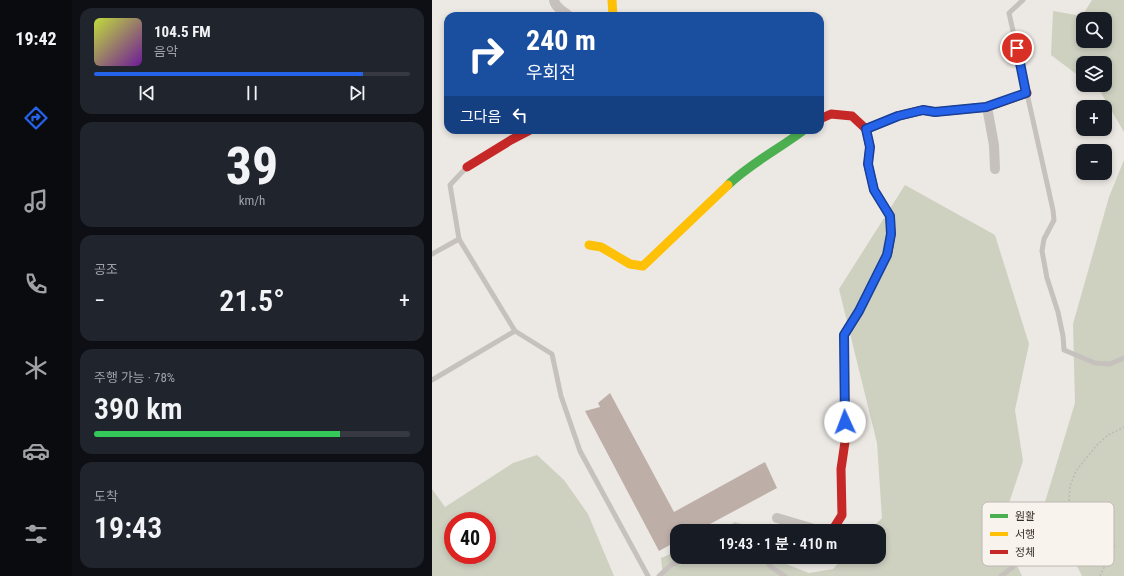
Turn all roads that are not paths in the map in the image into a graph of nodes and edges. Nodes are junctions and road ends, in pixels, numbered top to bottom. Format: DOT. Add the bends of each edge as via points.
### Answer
graph roads {
  1 [pos="554,0"];
  2 [pos="612,0"];
  3 [pos="1023,0"];
  4 [pos="563,12"];
  5 [pos="613,12"];
  6 [pos="1026,93"];
  7 [pos="986,107"];
  8 [pos="824,117"];
  9 [pos="866,129"];
  10 [pos="522,134"];
  11 [pos="799,134"];
  12 [pos="468,167"];
  13 [pos="995,168"];
  14 [pos="459,239"];
  15 [pos="588,245"];
  16 [pos="432,254"];
  17 [pos="515,331"];
  18 [pos="1124,358"];
  19 [pos="432,380"];
  20 [pos="777,518"];
  21 [pos="798,524"];
  22 [pos="836,524"];
  23 [pos="672,564"];
  24 [pos="769,564"];
  25 [pos="1013,567"];
  26 [pos="648,576"];
  27 [pos="659,576"];
  28 [pos="785,576"];
  29 [pos="1001,576"];
  1 -- 4 [label="street" via="556,6"];
  2 -- 5 [label="street"];
  3 -- 6 [label="lane" via="1009,13"];
  6 -- 7 [label="street"];
  6 -- 18 [label="lane" via="1053,210 1054,220 1044,239 1042,251 1047,278 1058,312 1064,350 1094,363 1110,364"];
  7 -- 9 [label="street" via="935,112 923,110 898,116"];
  7 -- 13 [label="street" via="994,145"];
  8 -- 9 [label="street" via="831,114 852,116"];
  9 -- 22 [label="street" via="870,147 868,164 874,190 890,216 891,234 887,255 844,335 846,436 841,469 842,515"];
  10 -- 12 [label="street"];
  11 -- 15 [label="street" via="760,159 731,182 643,266 630,264 601,247"];
  12 -- 14 [label="lane" via="450,185"];
  14 -- 16 [label="lane"];
  14 -- 17 [label="lane"];
  17 -- 19 [label="lane"];
  17 -- 26 [label="lane" via="552,354 561,396 580,451"];
  20 -- 21 [label="street"];
  23 -- 27 [label="lane"];
  24 -- 28 [label="lane"];
  25 -- 29 [label="lane"];
}
